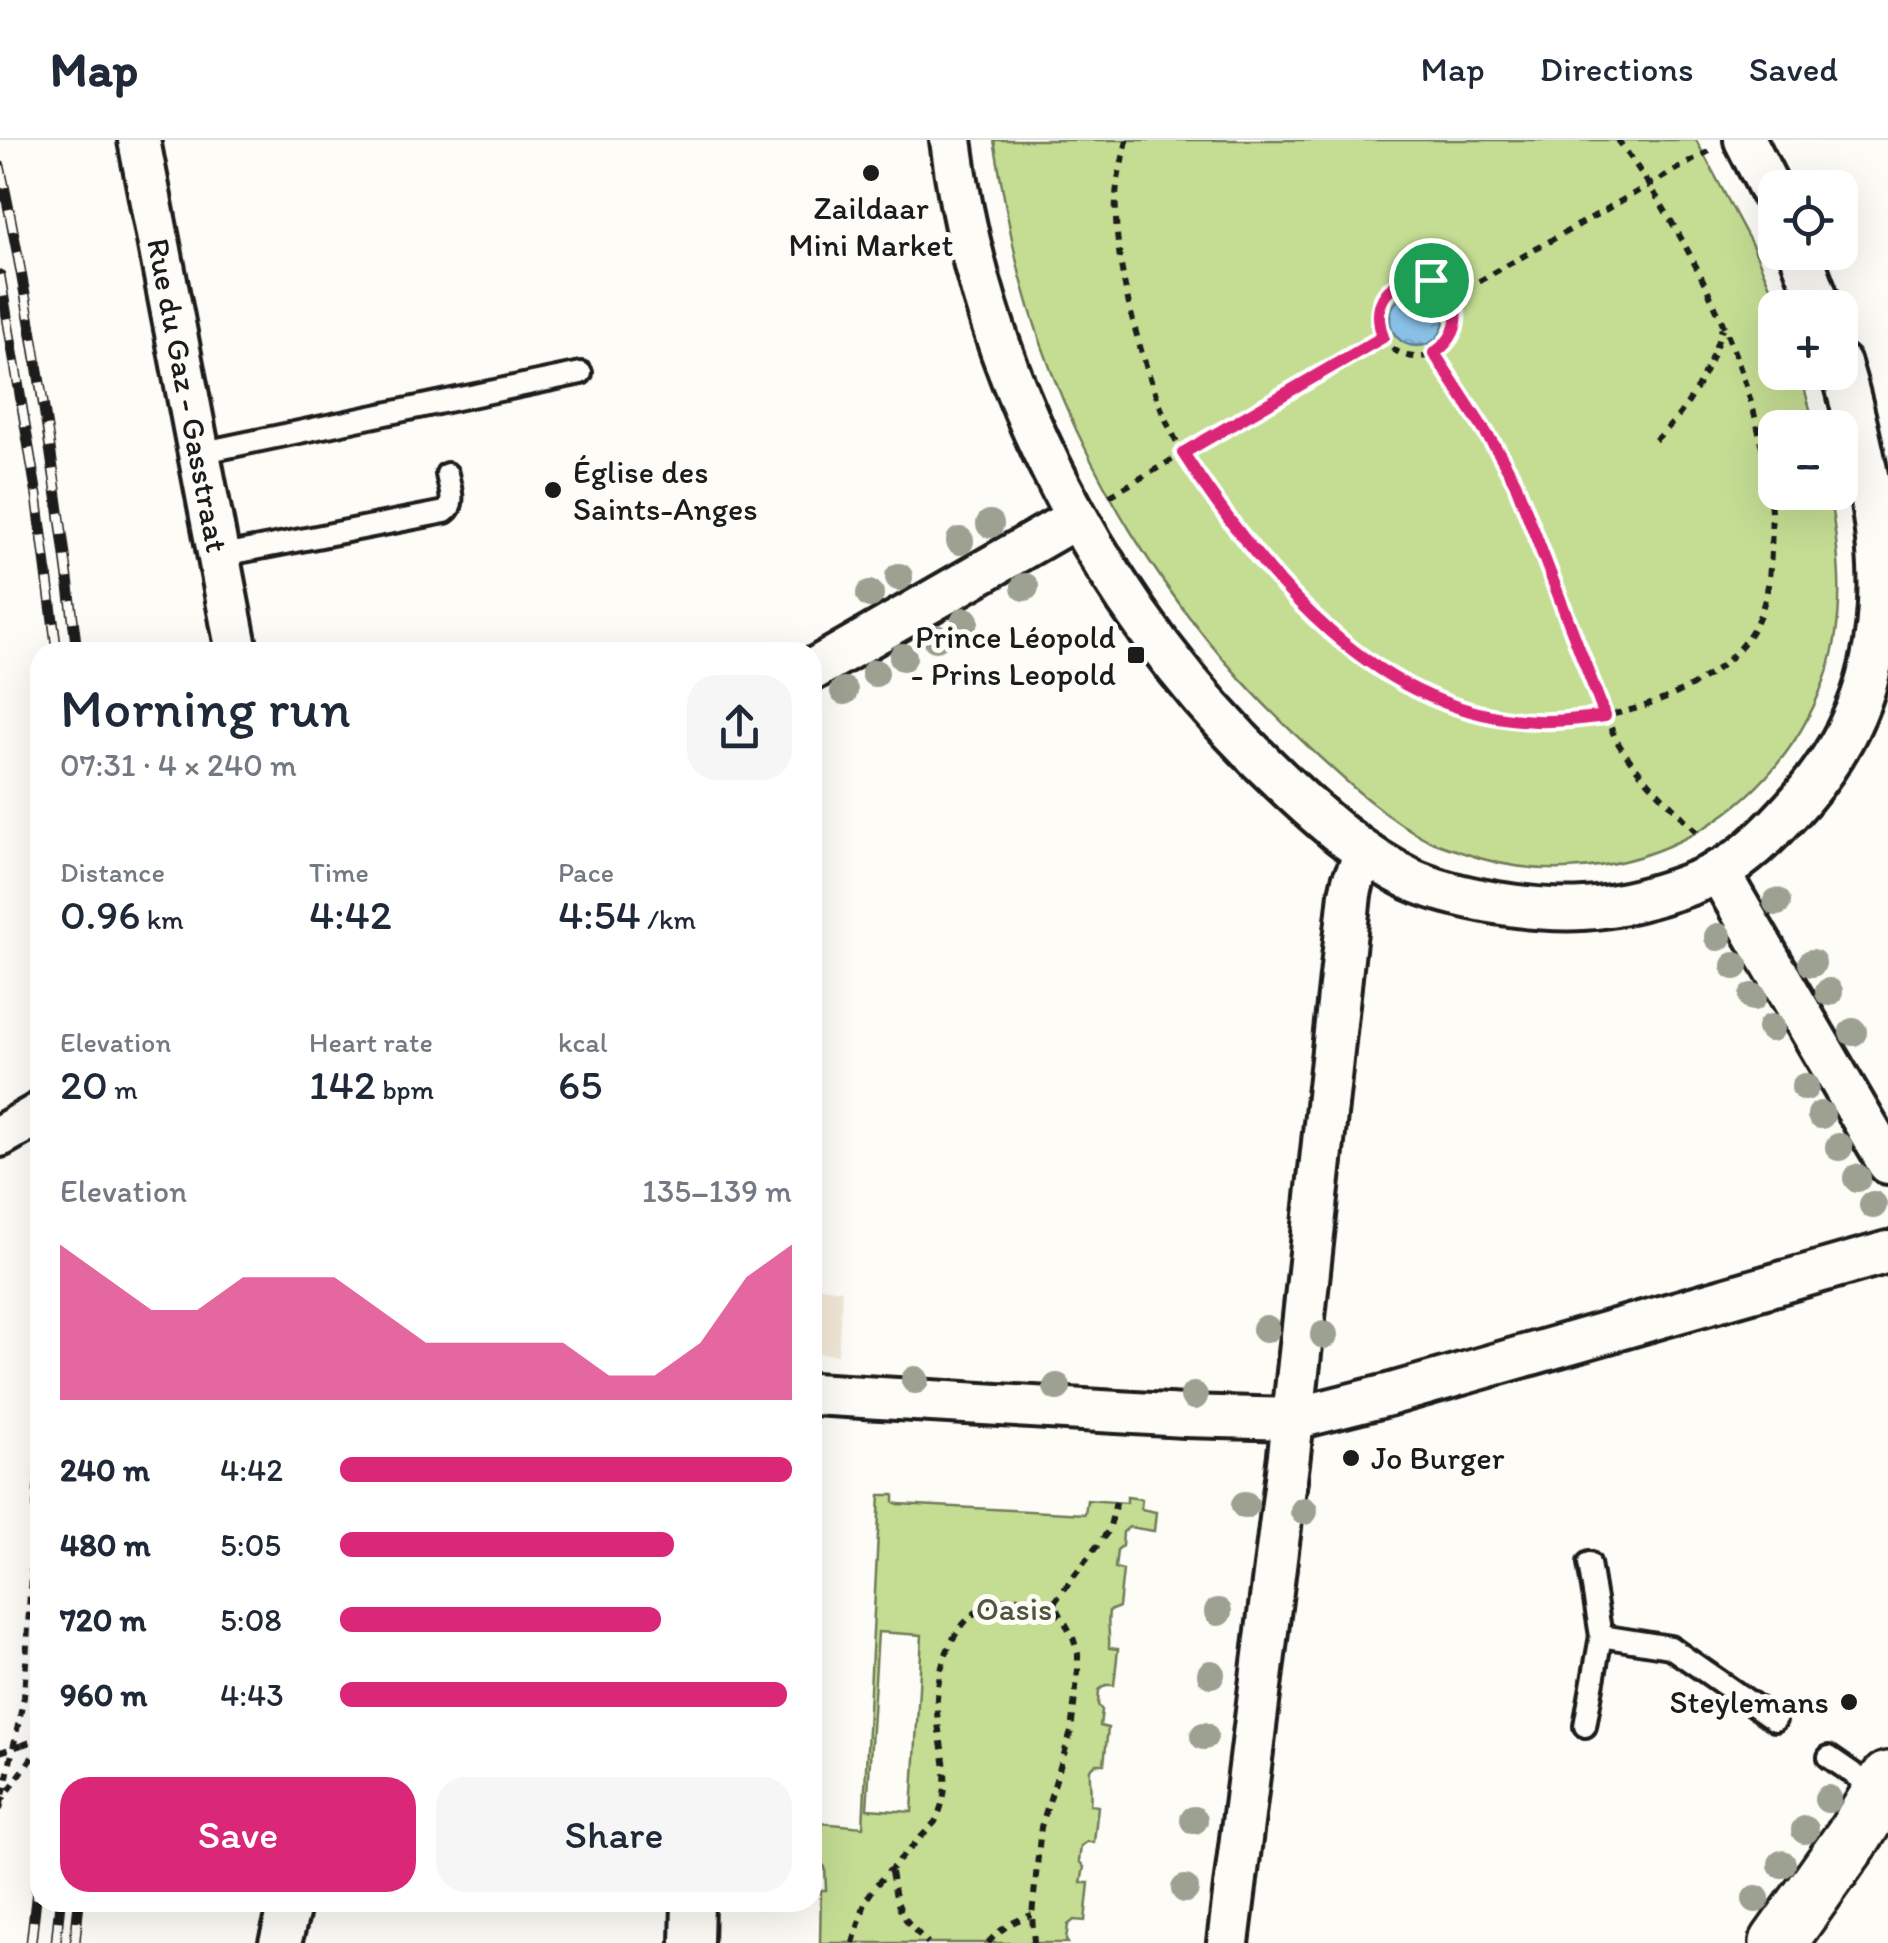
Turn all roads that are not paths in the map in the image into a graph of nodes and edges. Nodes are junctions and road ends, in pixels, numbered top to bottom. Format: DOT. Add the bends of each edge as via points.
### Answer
graph roads {
  1 [pos="139,140"];
  2 [pos="945,142"];
  3 [pos="1729,145"];
  4 [pos="1758,178"];
  5 [pos="581,374"];
  6 [pos="1847,390"];
  7 [pos="199,453"];
  8 [pos="447,474"];
  9 [pos="1090,509"];
  10 [pos="1883,537"];
  11 [pos="218,556"];
  12 [pos="235,642"];
  13 [pos="822,664"];
  14 [pos="1366,853"];
  15 [pos="1710,854"];
  16 [pos="30,1119"];
  17 [pos="0,1136"];
  18 [pos="1888,1163"];
  19 [pos="1888,1252"];
  20 [pos="822,1395"];
  21 [pos="1293,1419"];
  22 [pos="1589,1564"];
  23 [pos="1601,1636"];
  24 [pos="1775,1720"];
  25 [pos="1586,1726"];
  26 [pos="1829,1757"];
  27 [pos="1884,1786"];
  28 [pos="1888,1850"];
  29 [pos="288,1912"];
  30 [pos="693,1912"];
  31 [pos="280,1943"];
  32 [pos="692,1943"];
  33 [pos="1228,1943"];
  34 [pos="1778,1943"];
  35 [pos="1821,1943"];
  1 -- 7 [label="street, Rue du Gaz - Gasstraat"];
  2 -- 9 [label="street" via="999,345 1030,424"];
  3 -- 4 [label="street"];
  5 -- 7 [label="lane"];
  6 -- 10 [label="street"];
  7 -- 11 [label="street, Rue du Gaz - Gasstraat"];
  8 -- 11 [label="lane" via="452,504 445,512"];
  9 -- 13 [label="street"];
  9 -- 14 [label="street" via="1134,606 1192,686 1254,756"];
  10 -- 15 [label="street" via="1878,626 1866,684 1831,762 1790,812 1736,861"];
  11 -- 12 [label="street, Rue du Gaz - Gasstraat"];
  14 -- 15 [label="street" via="1412,880 1539,910 1596,910 1698,882"];
  14 -- 21 [label="street" via="1350,894"];
  15 -- 18 [label="street"];
  16 -- 17 [label="street"];
  19 -- 21 [label="street"];
  20 -- 21 [label="street"];
  21 -- 33 [label="street"];
  22 -- 23 [label="lane"];
  23 -- 24 [label="lane" via="1670,1647"];
  23 -- 25 [label="lane"];
  26 -- 27 [label="lane"];
  27 -- 34 [label="main road"];
  28 -- 35 [label="main road"];
  29 -- 31 [label="street"];
  30 -- 32 [label="street"];
}
